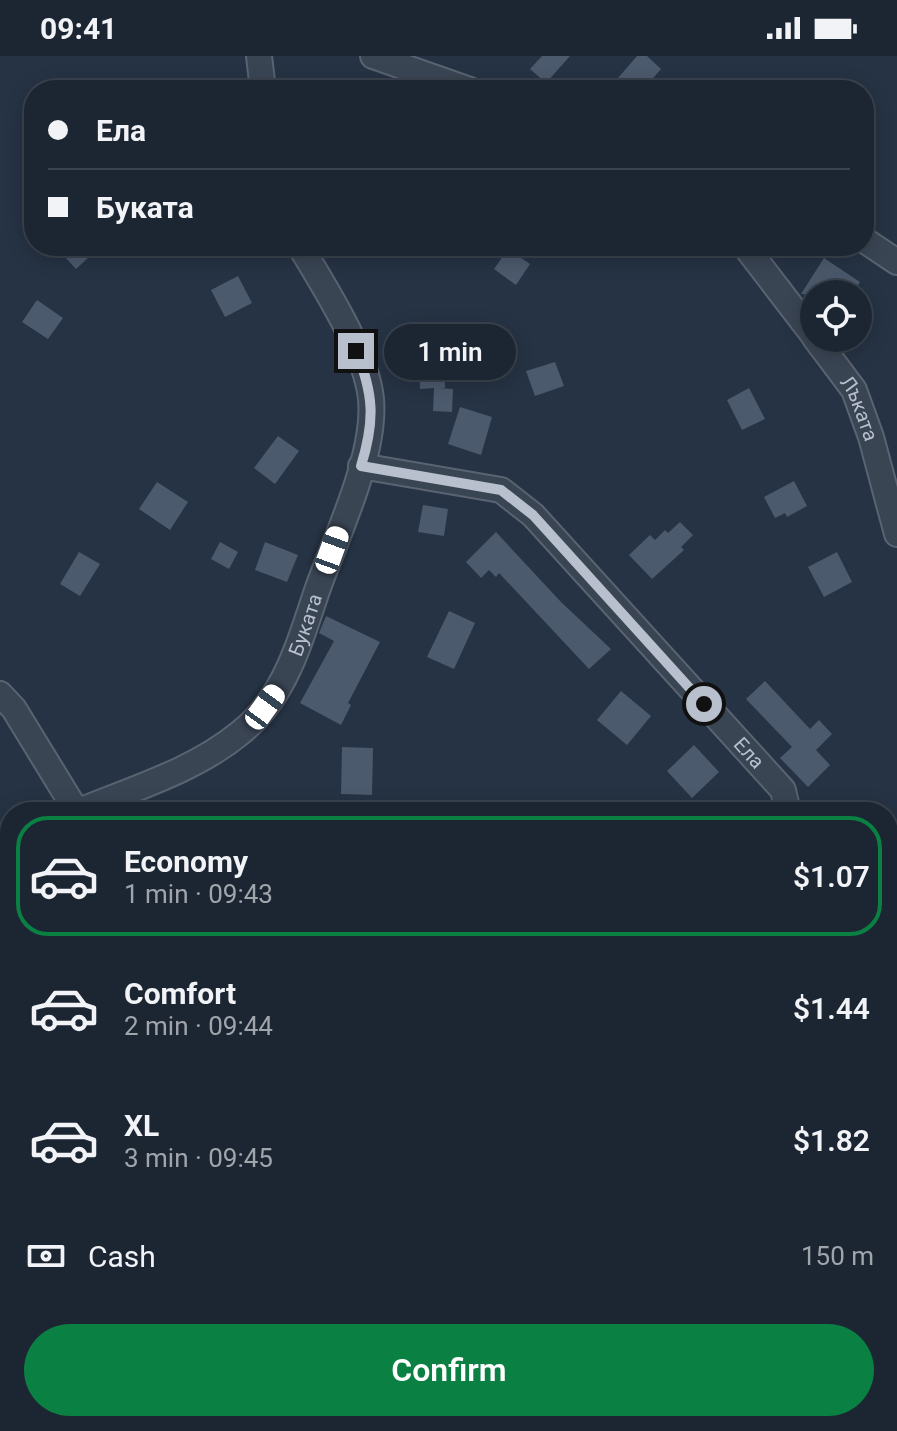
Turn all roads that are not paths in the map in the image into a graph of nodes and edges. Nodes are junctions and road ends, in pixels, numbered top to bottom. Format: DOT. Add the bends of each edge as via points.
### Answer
graph roads {
  1 [pos="259,56"];
  2 [pos="373,56"];
  3 [pos="262,80"];
  4 [pos="441,80"];
  5 [pos="874,247"];
  6 [pos="306,256"];
  7 [pos="753,256"];
  8 [pos="897,262"];
  9 [pos="800,318"];
  10 [pos="826,352"];
  11 [pos="361,466"];
  12 [pos="897,534"];
  13 [pos="3,706"];
  14 [pos="70,802"];
  15 [pos="101,802"];
  16 [pos="786,802"];
  1 -- 3 [label="street"];
  2 -- 4 [label="street"];
  5 -- 8 [label="street"];
  6 -- 11 [label="street, Буката" via="367,379 372,419"];
  7 -- 9 [label="street, Лъката"];
  10 -- 12 [label="street, Лъката" via="854,390"];
  11 -- 15 [label="street, Буката" via="289,668 265,707 242,732 190,765"];
  11 -- 16 [label="street, Ела" via="501,490 533,515 783,790"];
  13 -- 14 [label="street"];
}
